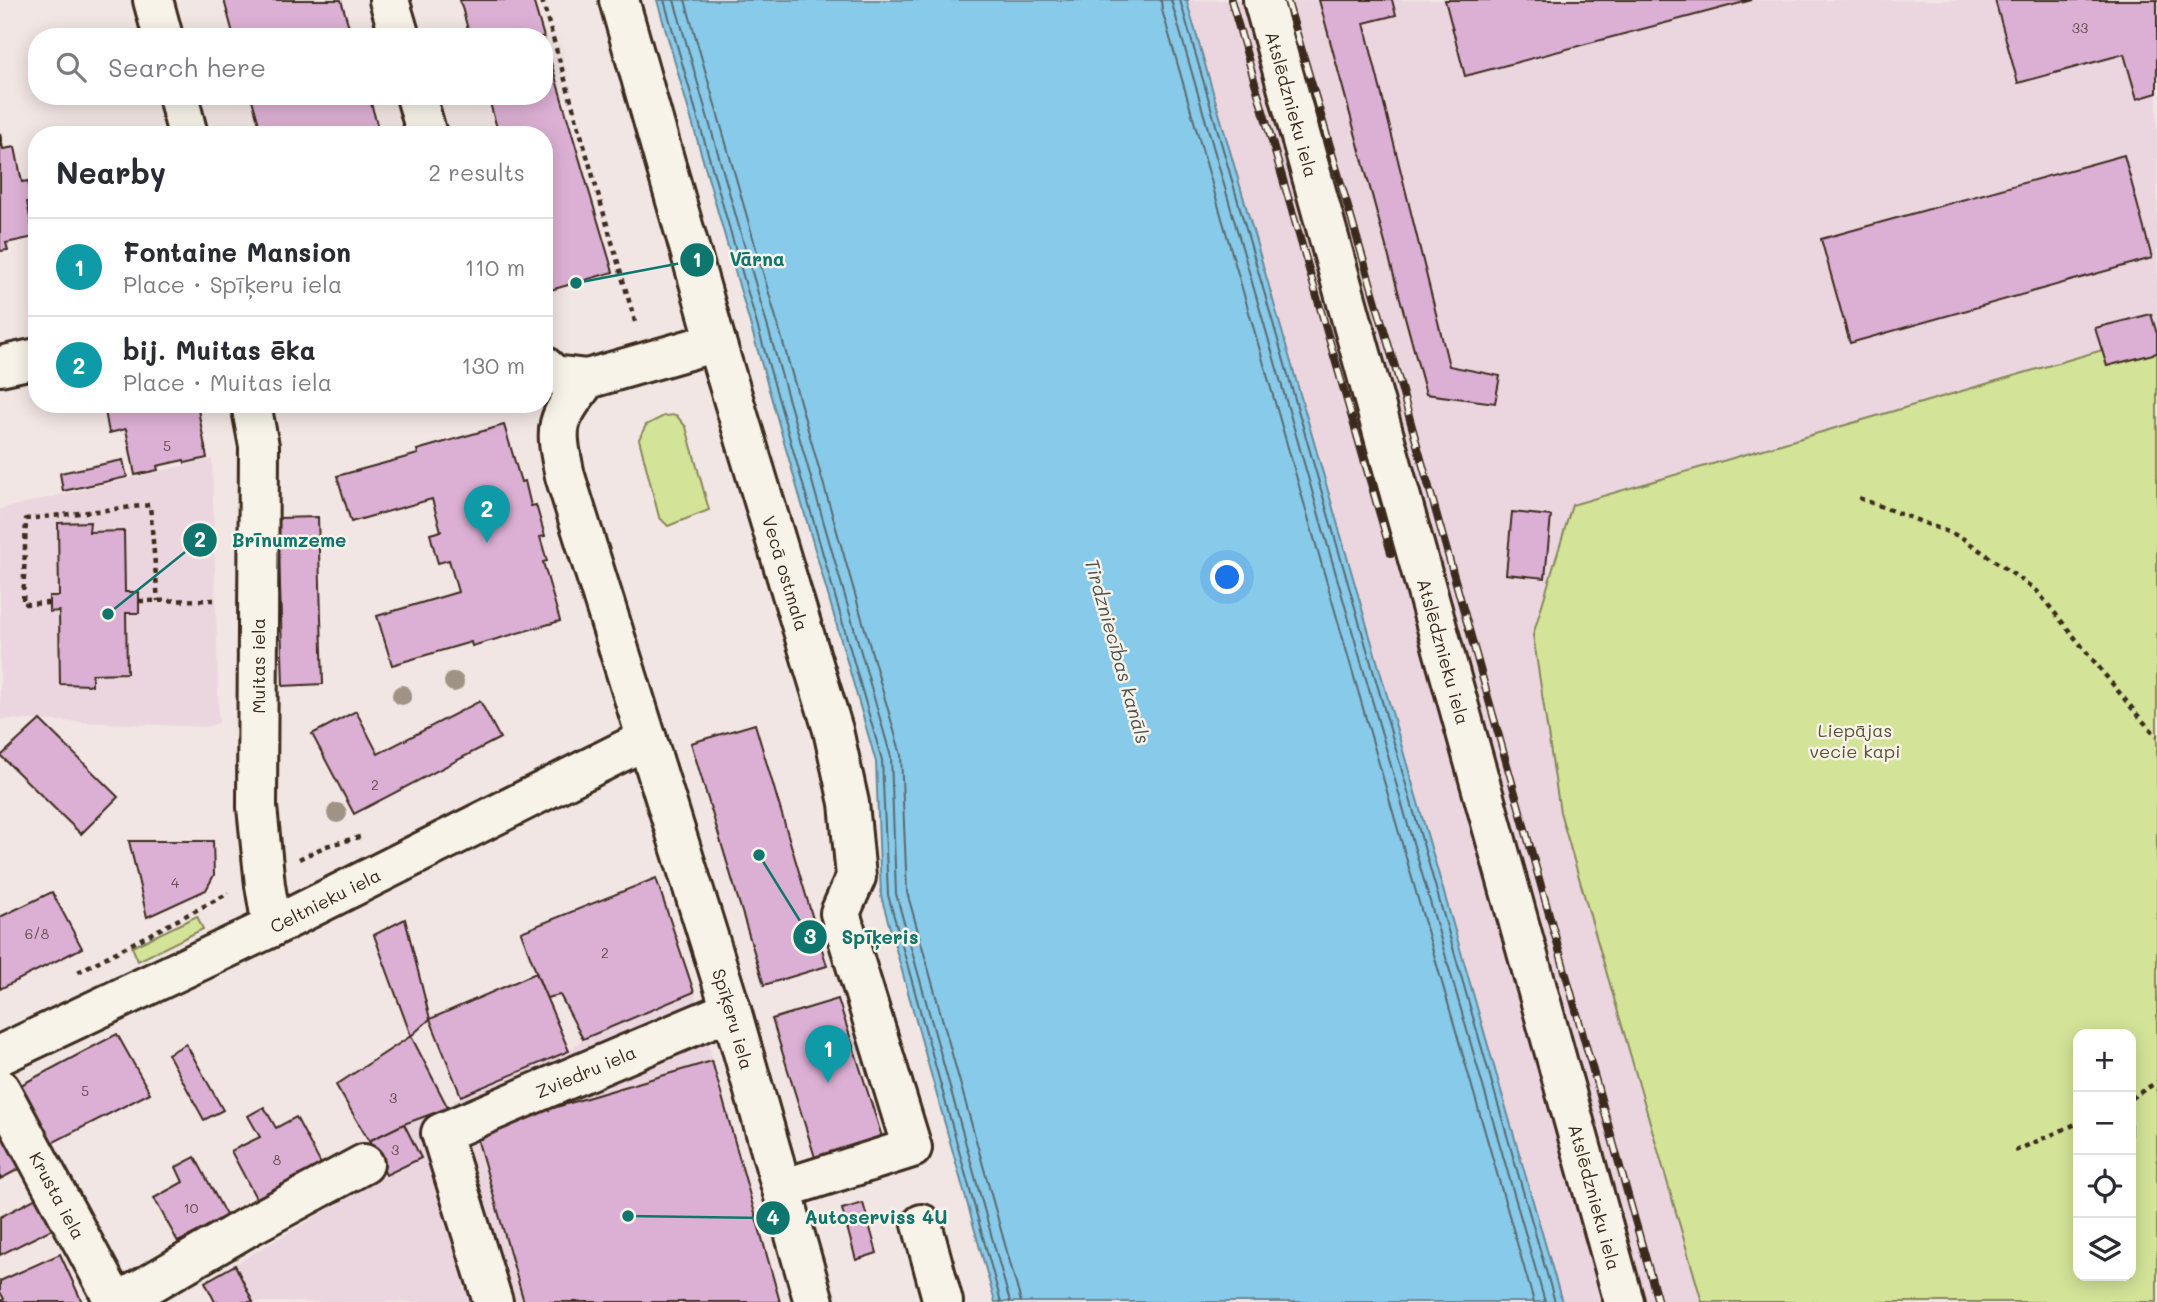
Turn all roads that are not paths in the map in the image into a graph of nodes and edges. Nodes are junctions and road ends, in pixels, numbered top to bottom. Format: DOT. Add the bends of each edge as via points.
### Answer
graph roads {
  1 [pos="153,0"];
  2 [pos="389,0"];
  3 [pos="619,0"];
  4 [pos="1263,0"];
  5 [pos="161,28"];
  6 [pos="397,28"];
  7 [pos="180,105"];
  8 [pos="419,105"];
  9 [pos="186,126"];
  10 [pos="424,126"];
  11 [pos="716,342"];
  12 [pos="28,360"];
  13 [pos="0,366"];
  14 [pos="553,373"];
  15 [pos="587,379"];
  16 [pos="253,413"];
  17 [pos="647,739"];
  18 [pos="272,927"];
  19 [pos="731,1010"];
  20 [pos="0,1055"];
  21 [pos="0,1089"];
  22 [pos="364,1164"];
  23 [pos="782,1189"];
  24 [pos="922,1224"];
  25 [pos="117,1302"];
  26 [pos="493,1302"];
  27 [pos="814,1302"];
  28 [pos="943,1302"];
  29 [pos="1624,1302"];
  1 -- 5 [label="street"];
  2 -- 6 [label="street"];
  3 -- 11 [label="street, Vecā ostmala"];
  4 -- 29 [label="street, Atslēdznieku iela"];
  7 -- 9 [label="street"];
  8 -- 10 [label="street"];
  11 -- 15 [label="street"];
  11 -- 23 [label="street, Vecā ostmala" via="833,730 849,803 856,877 840,913 912,1148"];
  12 -- 13 [label="street"];
  14 -- 15 [label="street"];
  15 -- 17 [label="street, Spīķeru iela" via="563,412 556,436"];
  16 -- 18 [label="street, Muitas iela" via="259,446 257,807"];
  17 -- 18 [label="street, Celtnieku iela"];
  17 -- 19 [label="street, Spīķeru iela"];
  18 -- 20 [label="street, Celtnieku iela"];
  19 -- 23 [label="street, Spīķeru iela"];
  19 -- 26 [label="street, Zviedru iela" via="441,1132"];
  21 -- 25 [label="street, Krusta iela"];
  22 -- 25 [label="street"];
  23 -- 27 [label="street, Spīķeru iela"];
  24 -- 28 [label="street"];
}
